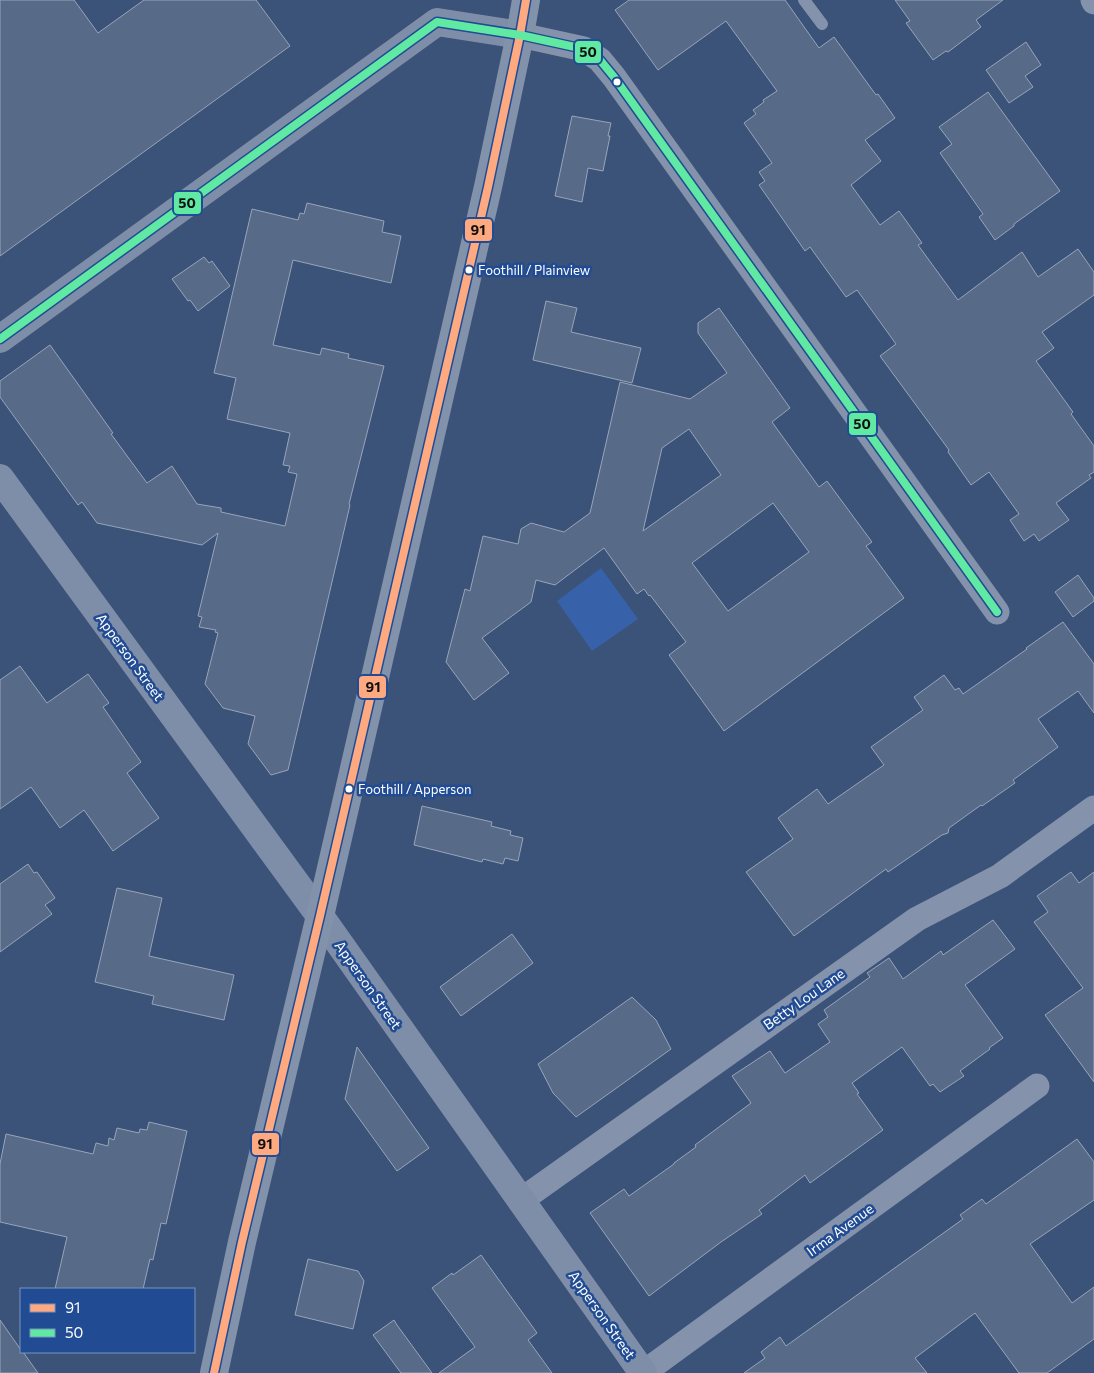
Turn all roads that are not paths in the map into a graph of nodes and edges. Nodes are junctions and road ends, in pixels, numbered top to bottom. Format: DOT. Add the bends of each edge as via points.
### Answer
graph roads {
  1 [pos="526,0"];
  2 [pos="804,0"];
  3 [pos="822,24"];
  4 [pos="520,35"];
  5 [pos="0,339"];
  6 [pos="0,478"];
  7 [pos="997,612"];
  8 [pos="1094,808"];
  9 [pos="320,916"];
  10 [pos="1038,1086"];
  11 [pos="520,1201"];
  12 [pos="214,1373"];
  13 [pos="643,1373"];
  1 -- 4 [label="main road"];
  2 -- 3 [label="lane"];
  4 -- 5 [label="street" via="437,22"];
  4 -- 7 [label="street" via="584,49 600,60"];
  4 -- 9 [label="main road"];
  6 -- 9 [label="street, Apperson Street"];
  8 -- 11 [label="street, Betty Lou Lane" via="1000,876 917,919"];
  9 -- 11 [label="street, Apperson Street"];
  9 -- 12 [label="main road"];
  10 -- 13 [label="street, Irma Avenue"];
  11 -- 13 [label="street, Apperson Street"];
}
